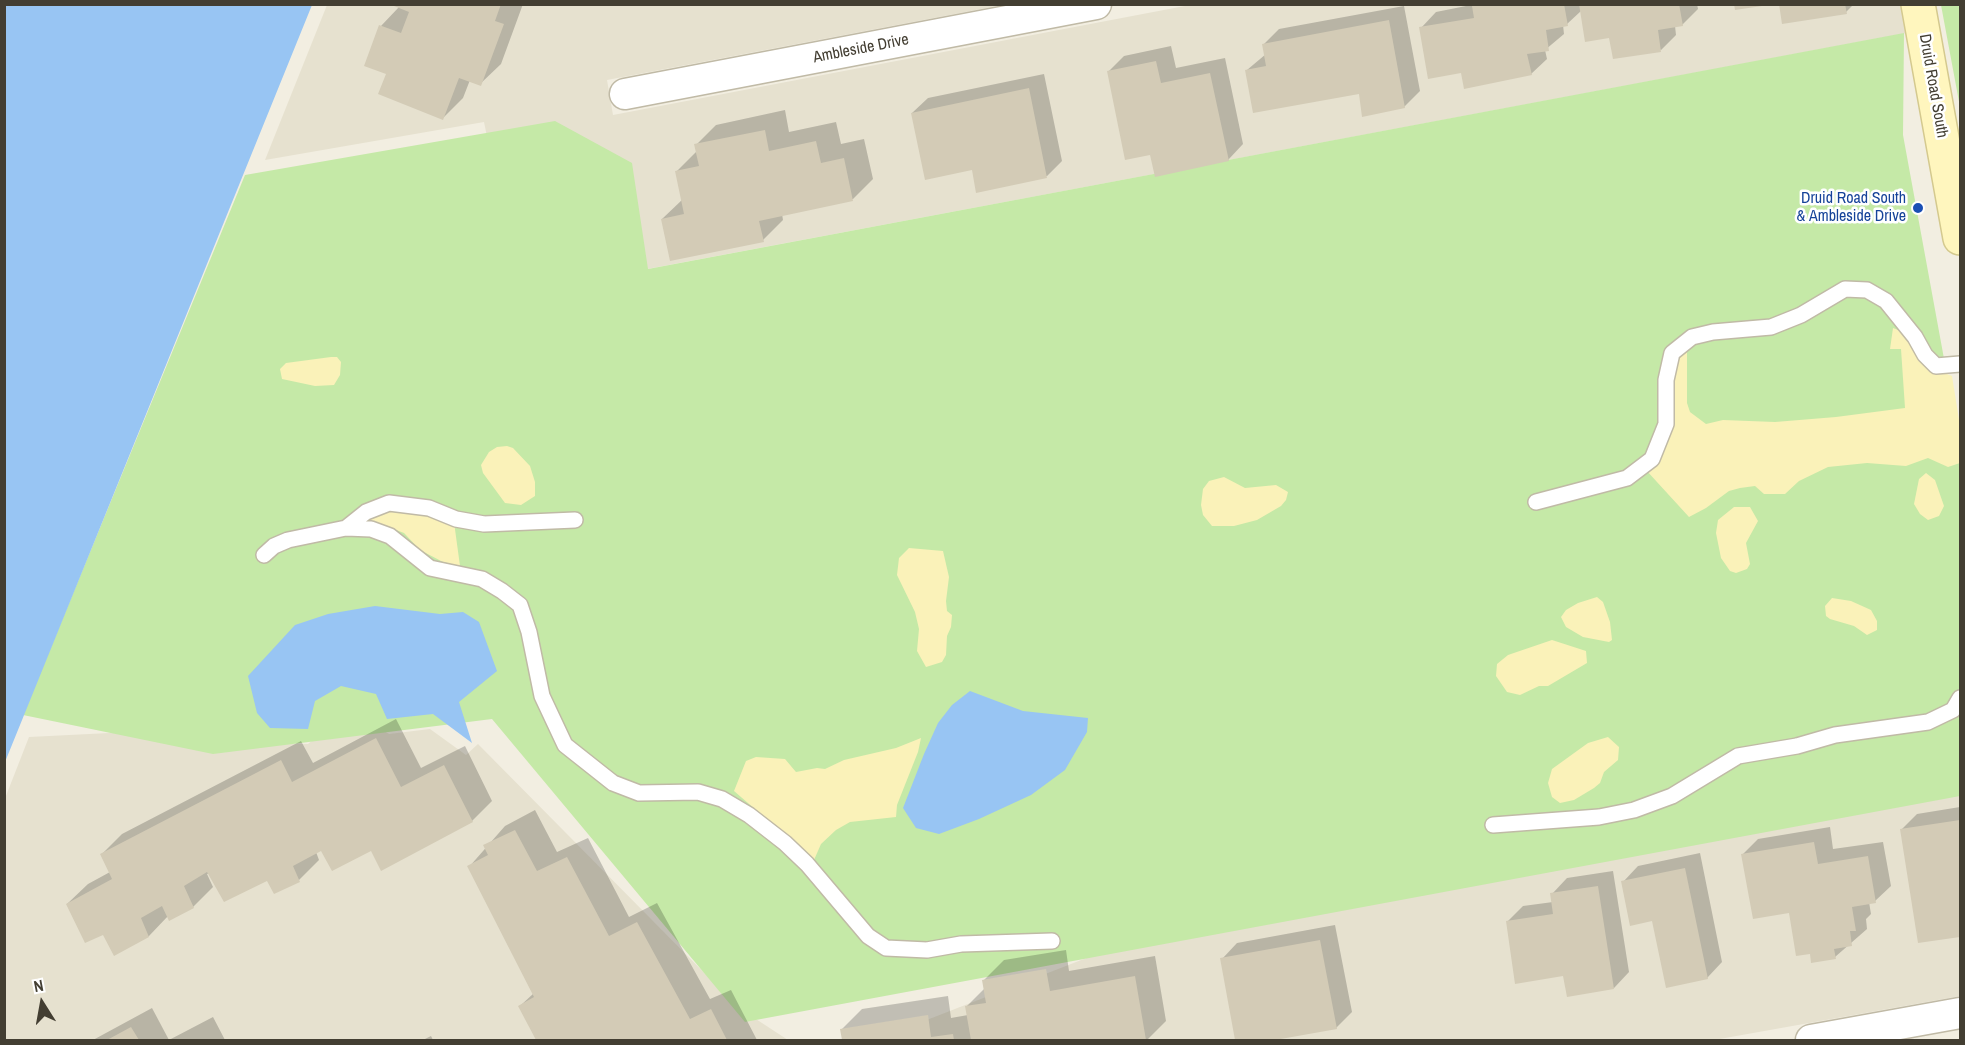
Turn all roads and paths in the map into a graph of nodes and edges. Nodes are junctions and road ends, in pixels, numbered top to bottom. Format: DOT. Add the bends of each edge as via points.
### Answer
graph roads {
  1 [pos="1096,4"];
  2 [pos="1918,4"];
  3 [pos="625,94"];
  4 [pos="1960,238"];
  5 [pos="1960,364"];
  6 [pos="1536,502"];
  7 [pos="575,520"];
  8 [pos="346,528"];
  9 [pos="264,555"];
  10 [pos="1960,698"];
  11 [pos="1493,825"];
  12 [pos="1052,941"];
  13 [pos="1960,1013"];
  14 [pos="1811,1041"];
  1 -- 3 [label="street, Ambleside Drive"];
  2 -- 4 [label="street, Druid Road South"];
  5 -- 6 [label="lane" via="1936,366 1886,301 1867,290 1845,289 1801,315 1771,327 1692,337 1672,353 1666,380 1666,424 1652,459 1627,478"];
  7 -- 8 [label="lane" via="484,524 456,519 429,508 389,503 366,512"];
  8 -- 9 [label="lane" via="288,540"];
  8 -- 12 [label="lane" via="371,529 390,536 430,568 482,579 520,605 542,696 565,746 613,783 639,793 698,792 722,798 800,857 868,936 886,948 927,950 960,944"];
  10 -- 11 [label="lane" via="1953,710 1928,722 1835,735 1738,756 1672,796 1634,810 1599,817"];
  13 -- 14 [label="street"];
}
